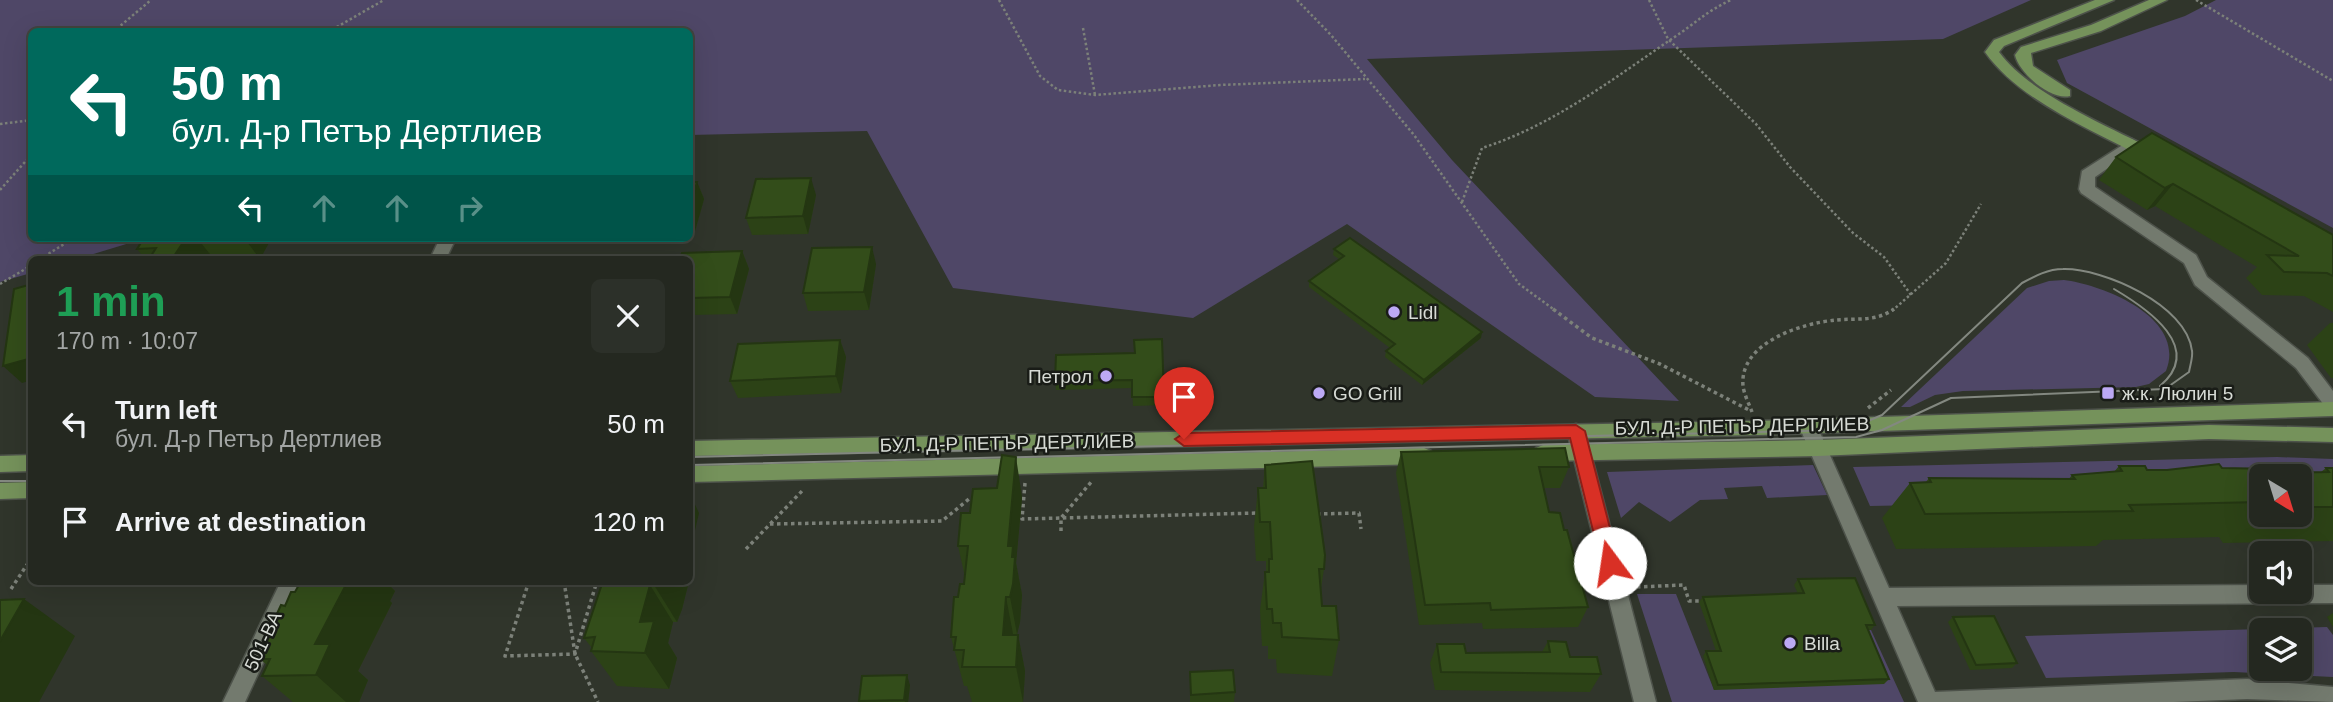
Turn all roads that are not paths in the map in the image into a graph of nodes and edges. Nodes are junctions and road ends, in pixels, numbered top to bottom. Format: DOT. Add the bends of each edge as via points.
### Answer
graph roads {
  1 [pos="2107,0"];
  2 [pos="2160,0"];
  3 [pos="2132,144"];
  4 [pos="2333,404"];
  5 [pos="2333,409"];
  6 [pos="1808,426"];
  7 [pos="1576,431"];
  8 [pos="2333,435"];
  9 [pos="1818,448"];
  10 [pos="693,449"];
  11 [pos="1582,452"];
  12 [pos="1517,454"];
  13 [pos="1447,455"];
  14 [pos="28,463"];
  15 [pos="0,464"];
  16 [pos="693,474"];
  17 [pos="28,490"];
  18 [pos="0,491"];
  19 [pos="289,585"];
  20 [pos="2333,594"];
  21 [pos="1881,597"];
  22 [pos="2333,696"];
  23 [pos="234,702"];
  24 [pos="1645,702"];
  25 [pos="1929,702"];
  1 -- 3 [label="main road" via="2008,39 1992,52 2001,67 2026,84"];
  2 -- 3 [label="main road" via="2096,28 2040,43 2022,55 2029,71 2167,157"];
  3 -- 4 [label="street" via="2087,175 2087,189 2190,259 2201,281 2302,363"];
  5 -- 6 [label="main road, БУЛ. Д-Р ПЕТЪР ДЕРТЛИЕВ"];
  6 -- 7 [label="main road, БУЛ. Д-Р ПЕТЪР ДЕРТЛИЕВ"];
  6 -- 9 [label="street"];
  7 -- 10 [label="main road, БУЛ. Д-Р ПЕТЪР ДЕРТЛИЕВ"];
  7 -- 11 [label="street"];
  8 -- 9 [label="main road, БУЛ. Д-Р ПЕТЪР ДЕРТЛИЕВ" via="2209,432"];
  9 -- 11 [label="main road, БУЛ. Д-Р ПЕТЪР ДЕРТЛИЕВ"];
  9 -- 21 [label="street"];
  11 -- 12 [label="main road, БУЛ. Д-Р ПЕТЪР ДЕРТЛИЕВ"];
  11 -- 24 [label="street"];
  13 -- 16 [label="main road, БУЛ. Д-Р ПЕТЪР ДЕРТЛИЕВ"];
  14 -- 15 [label="main road"];
  17 -- 18 [label="main road"];
  19 -- 23 [label="street, 501-ВА"];
  20 -- 21 [label="street"];
  21 -- 25 [label="street"];
  22 -- 25 [label="street" via="2246,689"];
}
